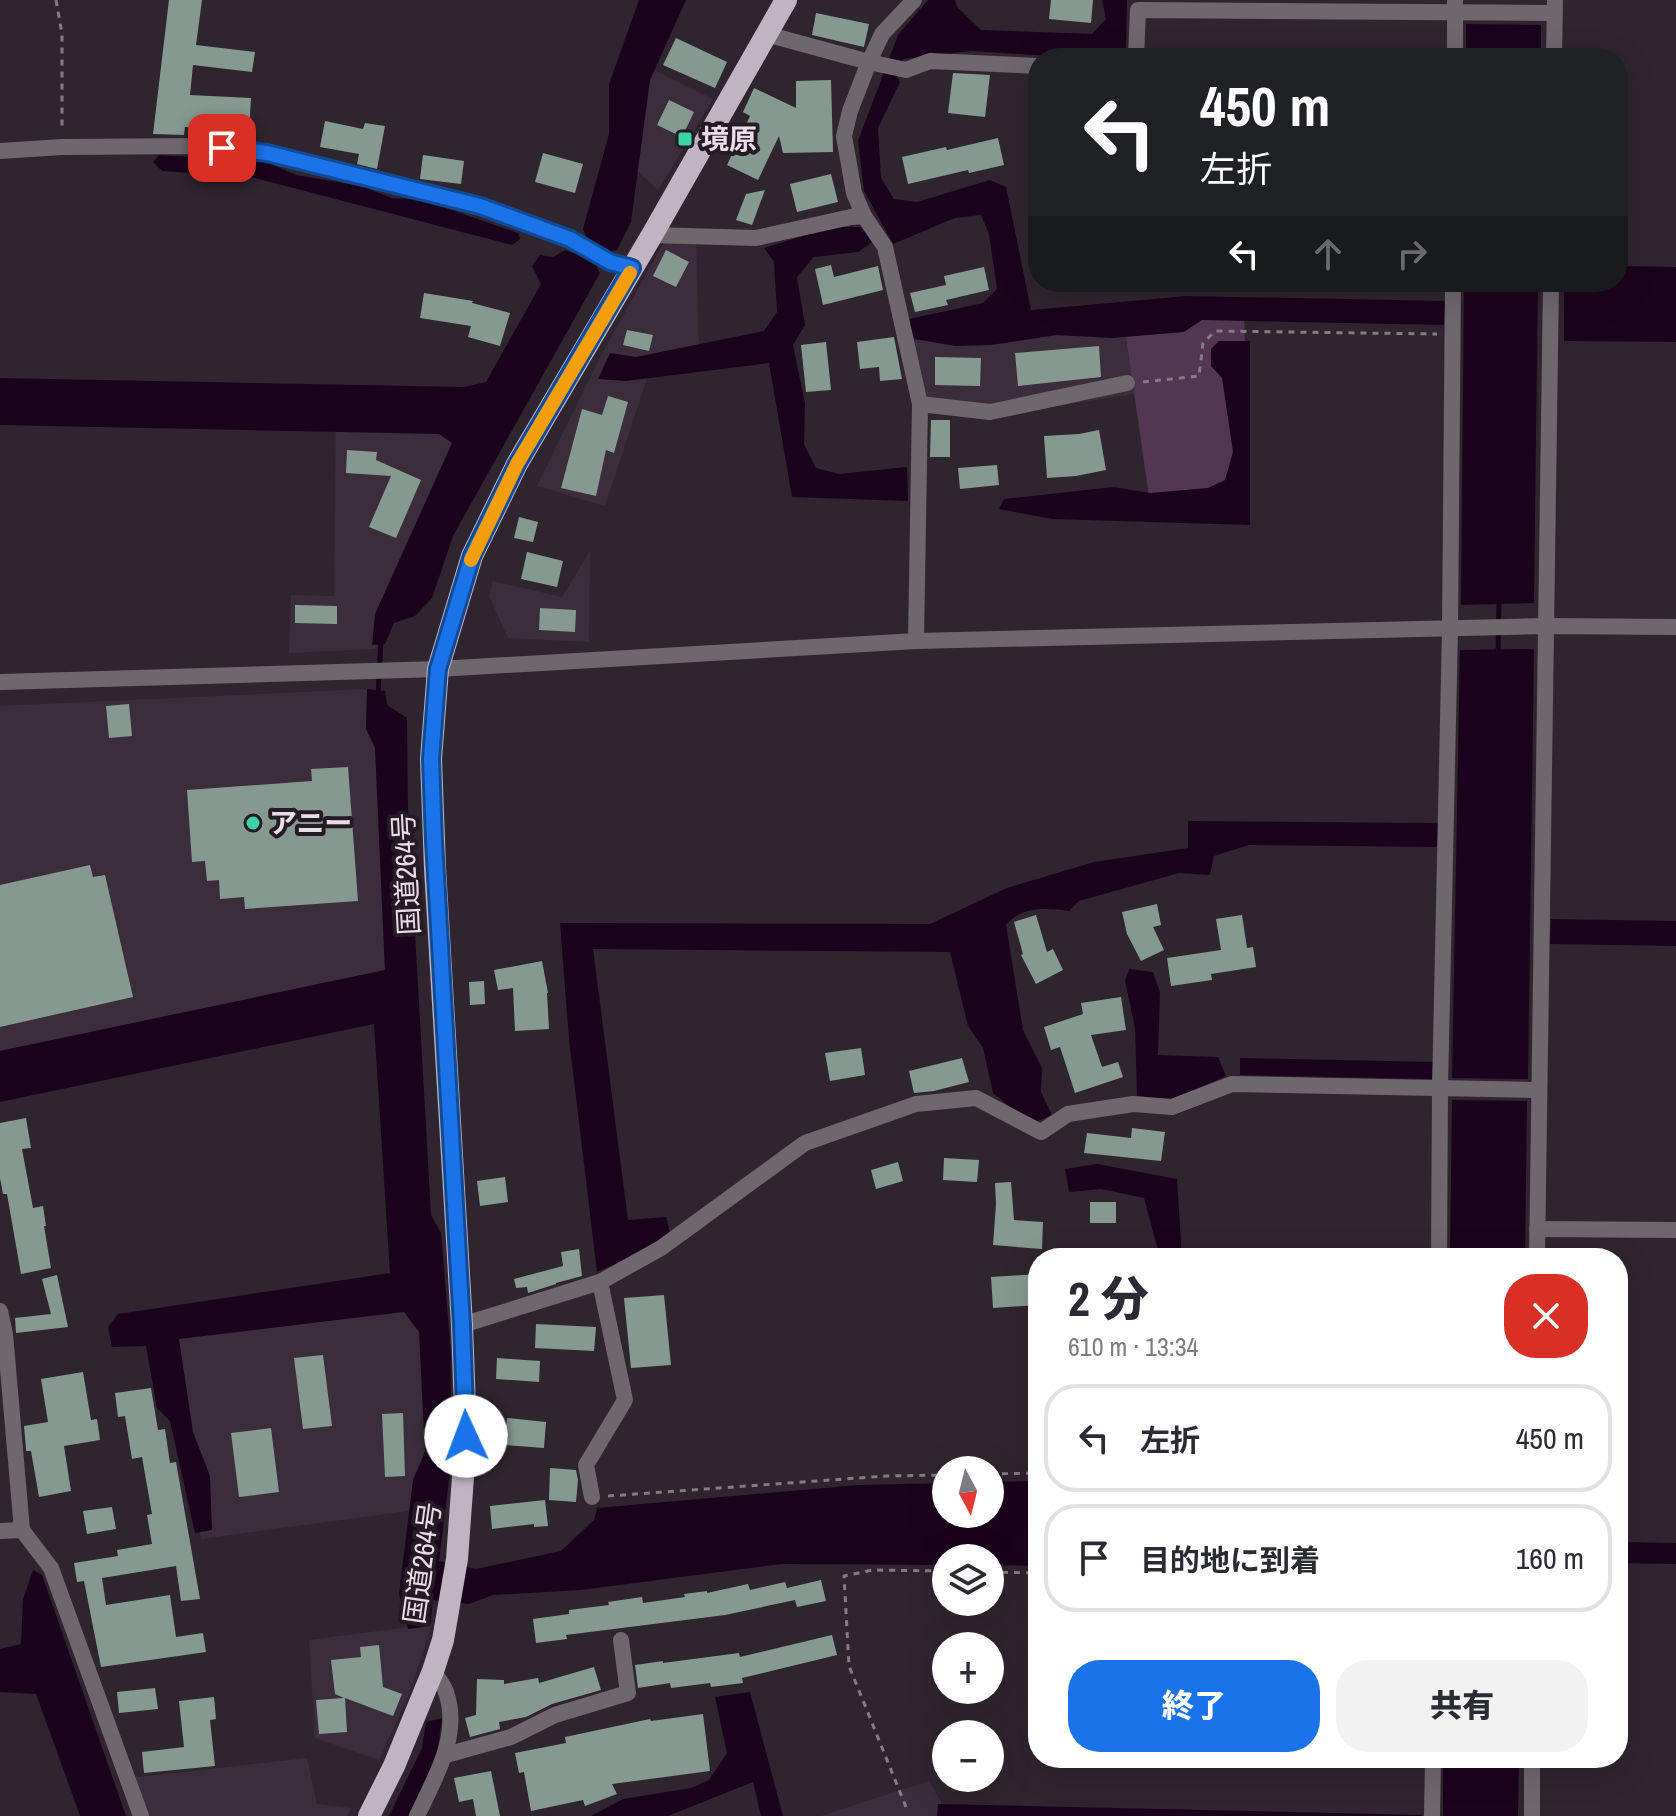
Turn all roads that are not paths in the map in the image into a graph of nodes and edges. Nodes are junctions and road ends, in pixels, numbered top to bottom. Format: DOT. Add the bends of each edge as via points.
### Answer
graph roads {
  1 [pos="786,0"];
  2 [pos="914,0"];
  3 [pos="1455,6"];
  4 [pos="1554,7"];
  5 [pos="766,34"];
  6 [pos="1136,48"];
  7 [pos="1455,48"];
  8 [pos="1554,48"];
  9 [pos="877,64"];
  10 [pos="1028,65"];
  11 [pos="0,151"];
  12 [pos="864,216"];
  13 [pos="652,235"];
  14 [pos="632,268"];
  15 [pos="1453,292"];
  16 [pos="1551,292"];
  17 [pos="1127,383"];
  18 [pos="920,404"];
  19 [pos="1547,626"];
  20 [pos="1676,627"];
  21 [pos="1450,628"];
  22 [pos="916,641"];
  23 [pos="438,669"];
  24 [pos="0,682"];
  25 [pos="1440,1089"];
  26 [pos="1539,1090"];
  27 [pos="1537,1229"];
  28 [pos="1676,1230"];
  29 [pos="1439,1248"];
  30 [pos="1537,1248"];
  31 [pos="600,1282"];
  32 [pos="0,1311"];
  33 [pos="462,1325"];
  34 [pos="592,1497"];
  35 [pos="22,1530"];
  36 [pos="0,1531"];
  37 [pos="621,1640"];
  38 [pos="433,1671"];
  39 [pos="446,1755"];
  40 [pos="1433,1768"];
  41 [pos="1532,1768"];
  42 [pos="141,1816"];
  43 [pos="369,1816"];
  44 [pos="417,1816"];
  45 [pos="1432,1816"];
  46 [pos="1532,1816"];
  1 -- 5 [label="highway, 国道264号"];
  2 -- 9 [label="street" via="882,34"];
  3 -- 4 [label="street"];
  3 -- 6 [label="street" via="1138,10"];
  3 -- 7 [label="street"];
  4 -- 8 [label="street"];
  5 -- 9 [label="street"];
  5 -- 13 [label="highway, 国道264号"];
  9 -- 10 [label="street" via="906,70 930,61"];
  9 -- 12 [label="street" via="850,111 844,136 854,193"];
  11 -- 14 [label="street" via="200,146 267,153 480,206"];
  12 -- 13 [label="street" via="756,238"];
  12 -- 18 [label="street" via="885,247"];
  13 -- 14 [label="highway, 国道264号"];
  14 -- 23 [label="highway, 国道264号" via="517,464 472,556"];
  15 -- 21 [label="street"];
  16 -- 19 [label="street"];
  17 -- 18 [label="street" via="990,412"];
  18 -- 22 [label="street"];
  19 -- 20 [label="street"];
  19 -- 21 [label="street"];
  19 -- 26 [label="street"];
  21 -- 22 [label="street"];
  21 -- 25 [label="street"];
  22 -- 23 [label="street"];
  23 -- 24 [label="street"];
  23 -- 33 [label="highway, 国道264号" via="431,759"];
  25 -- 26 [label="street"];
  25 -- 29 [label="street"];
  25 -- 31 [label="street" via="1232,1084 1172,1107 1133,1104 1068,1114 1041,1132 976,1098 916,1104 805,1143 661,1248"];
  26 -- 27 [label="street"];
  27 -- 28 [label="street"];
  27 -- 30 [label="street"];
  31 -- 33 [label="street"];
  31 -- 34 [label="street" via="625,1400 586,1465"];
  32 -- 35 [label="street"];
  33 -- 38 [label="highway, 国道264号" via="466,1436 457,1559"];
  35 -- 36 [label="street"];
  35 -- 42 [label="street" via="51,1568"];
  37 -- 39 [label="street" via="628,1693"];
  38 -- 39 [label="street" via="446,1690 451,1719"];
  38 -- 43 [label="highway, 国道264号"];
  39 -- 44 [label="street"];
  40 -- 45 [label="street"];
  41 -- 46 [label="street"];
}
